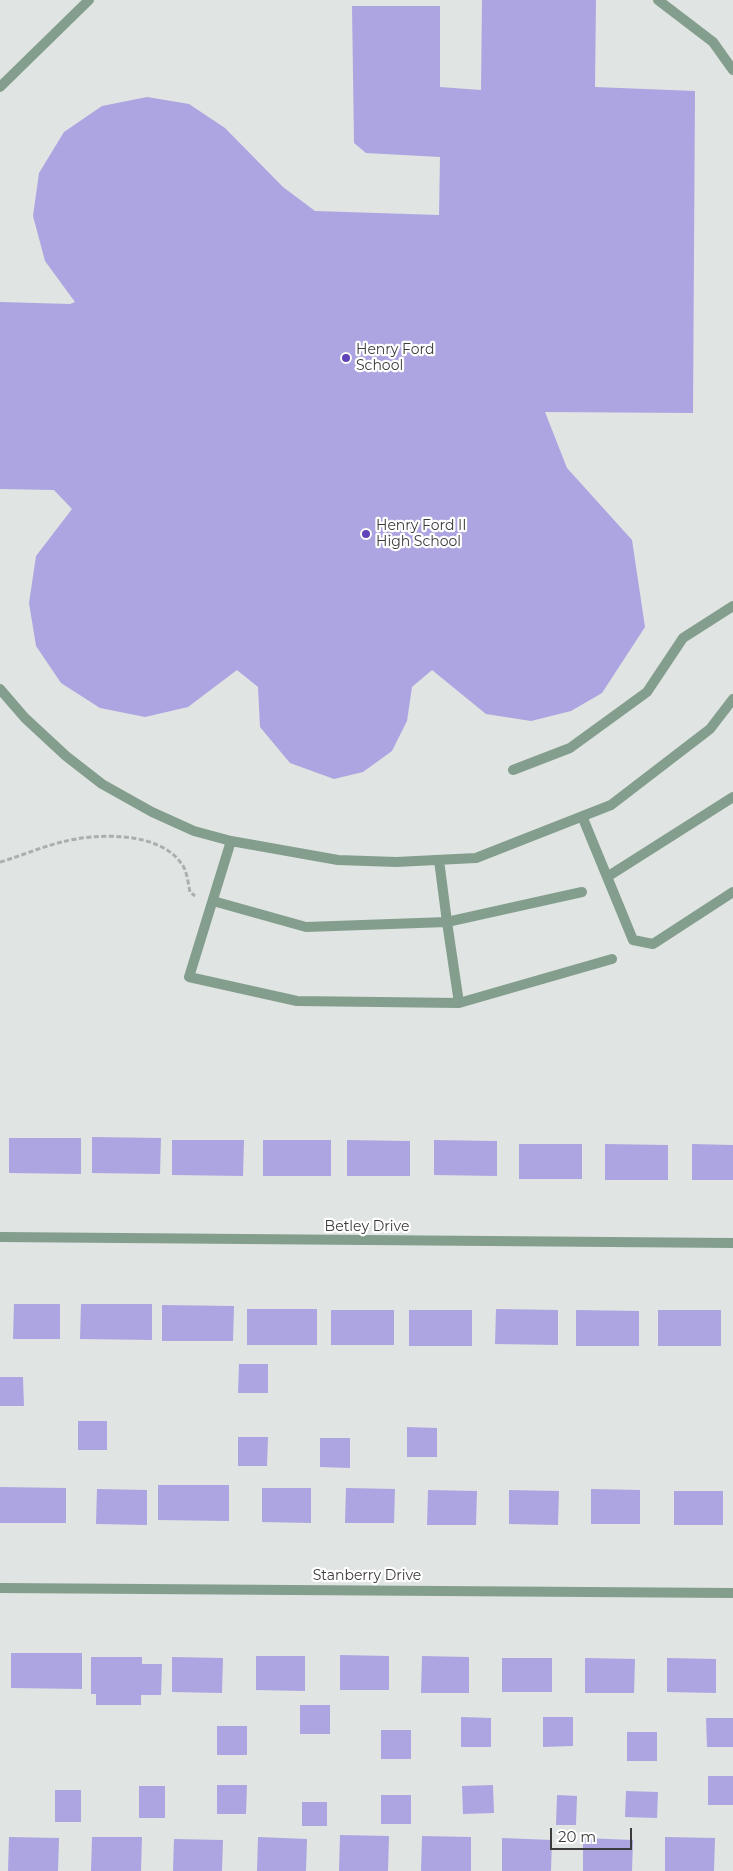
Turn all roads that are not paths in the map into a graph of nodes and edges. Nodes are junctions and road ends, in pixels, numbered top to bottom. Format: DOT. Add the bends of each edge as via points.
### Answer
graph roads {
  1 [pos="89,0"];
  2 [pos="658,0"];
  3 [pos="733,70"];
  4 [pos="0,86"];
  5 [pos="733,606"];
  6 [pos="0,689"];
  7 [pos="733,700"];
  8 [pos="513,770"];
  9 [pos="733,797"];
  10 [pos="582,816"];
  11 [pos="231,841"];
  12 [pos="439,860"];
  13 [pos="607,877"];
  14 [pos="582,892"];
  15 [pos="733,892"];
  16 [pos="213,901"];
  17 [pos="447,922"];
  18 [pos="612,959"];
  19 [pos="459,1004"];
  20 [pos="0,1237"];
  21 [pos="733,1244"];
  22 [pos="0,1588"];
  23 [pos="733,1593"];
  1 -- 4 [label="street"];
  2 -- 3 [label="street" via="713,42"];
  5 -- 8 [label="street" via="683,638 647,692 570,748"];
  6 -- 11 [label="street" via="59,750 102,784 152,812"];
  7 -- 10 [label="street" via="710,728 611,805"];
  9 -- 13 [label="street"];
  10 -- 12 [label="street" via="476,858"];
  10 -- 13 [label="street"];
  11 -- 12 [label="street" via="338,860"];
  11 -- 16 [label="street"];
  12 -- 17 [label="street"];
  13 -- 15 [label="street" via="633,940 653,944"];
  14 -- 17 [label="street"];
  16 -- 17 [label="street" via="306,927"];
  16 -- 19 [label="street" via="190,977 297,1001"];
  17 -- 19 [label="street"];
  18 -- 19 [label="street"];
  20 -- 21 [label="street, Betley Drive"];
  22 -- 23 [label="street, Stanberry Drive"];
}
